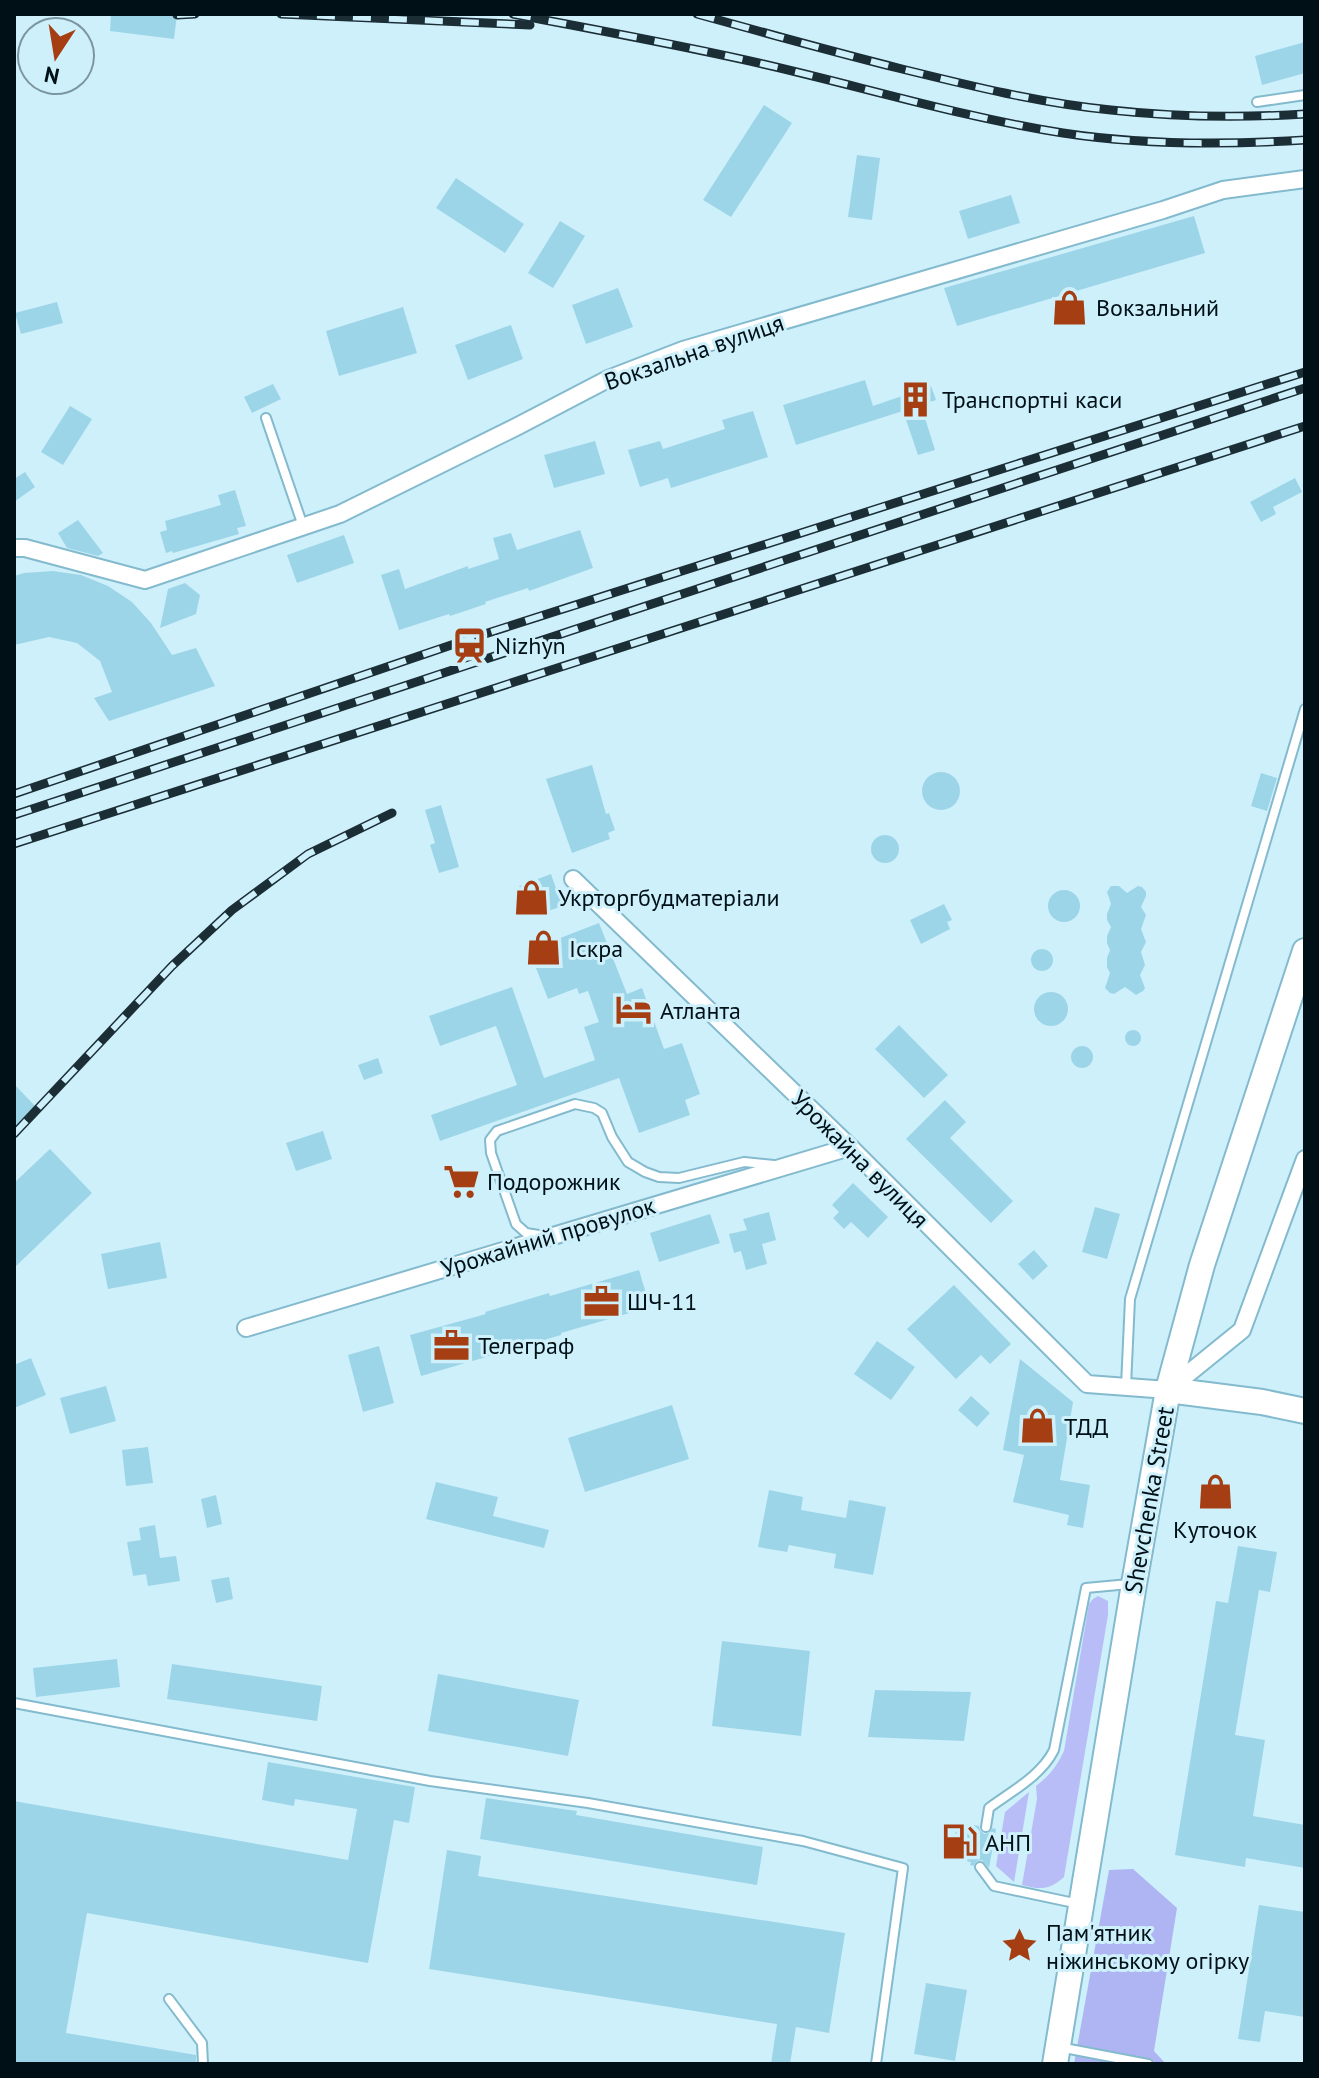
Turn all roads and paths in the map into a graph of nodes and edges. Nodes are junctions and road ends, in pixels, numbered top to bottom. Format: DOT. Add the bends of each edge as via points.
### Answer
graph roads {
  1 [pos="1305,95"];
  2 [pos="1257,102"];
  3 [pos="1305,179"];
  4 [pos="266,418"];
  5 [pos="304,526"];
  6 [pos="14,548"];
  7 [pos="1305,709"];
  8 [pos="573,879"];
  9 [pos="1305,951"];
  10 [pos="850,1147"];
  11 [pos="1305,1159"];
  12 [pos="783,1167"];
  13 [pos="556,1235"];
  14 [pos="246,1328"];
  15 [pos="1126,1387"];
  16 [pos="1168,1390"];
  17 [pos="1305,1411"];
  18 [pos="1134,1584"];
  19 [pos="14,1703"];
  20 [pos="986,1827"];
  21 [pos="980,1867"];
  22 [pos="1082,1905"];
  23 [pos="169,1999"];
  24 [pos="1057,2056"];
  25 [pos="203,2064"];
  26 [pos="876,2064"];
  27 [pos="1148,2064"];
  1 -- 2 [label="lane"];
  3 -- 5 [label="street, Вокзальна вулиця" via="1223,190 671,355 608,379 340,514"];
  4 -- 5 [label="lane"];
  5 -- 6 [label="street, Вокзальна вулиця" via="145,580"];
  7 -- 15 [label="lane" via="1130,1299"];
  8 -- 10 [label="street, Урожайна вулиця"];
  9 -- 16 [label="main road, Shevchenka Street" via="1202,1265"];
  10 -- 12 [label="street, Урожайний провулок"];
  10 -- 15 [label="street, Урожайна вулиця" via="1087,1384"];
  11 -- 16 [label="street" via="1242,1330"];
  12 -- 13 [label="street, Урожайний провулок"];
  12 -- 13 [label="lane" via="744,1162 679,1178 659,1177 628,1162 599,1110 575,1104 497,1131 490,1140 516,1224 526,1233"];
  13 -- 14 [label="street, Урожайний провулок"];
  15 -- 16 [label="street, Урожайна вулиця"];
  16 -- 17 [label="main road"];
  16 -- 18 [label="main road, Shevchenka Street"];
  18 -- 20 [label="lane" via="1086,1588 1054,1750 1032,1777 989,1808"];
  18 -- 22 [label="main road, Shevchenka Street"];
  19 -- 26 [label="lane" via="430,1781 803,1841 903,1868"];
  21 -- 22 [label="lane" via="994,1886"];
  22 -- 24 [label="main road, Shevchenka Street"];
  23 -- 25 [label="lane" via="202,2043"];
  24 -- 27 [label="lane"];
}
